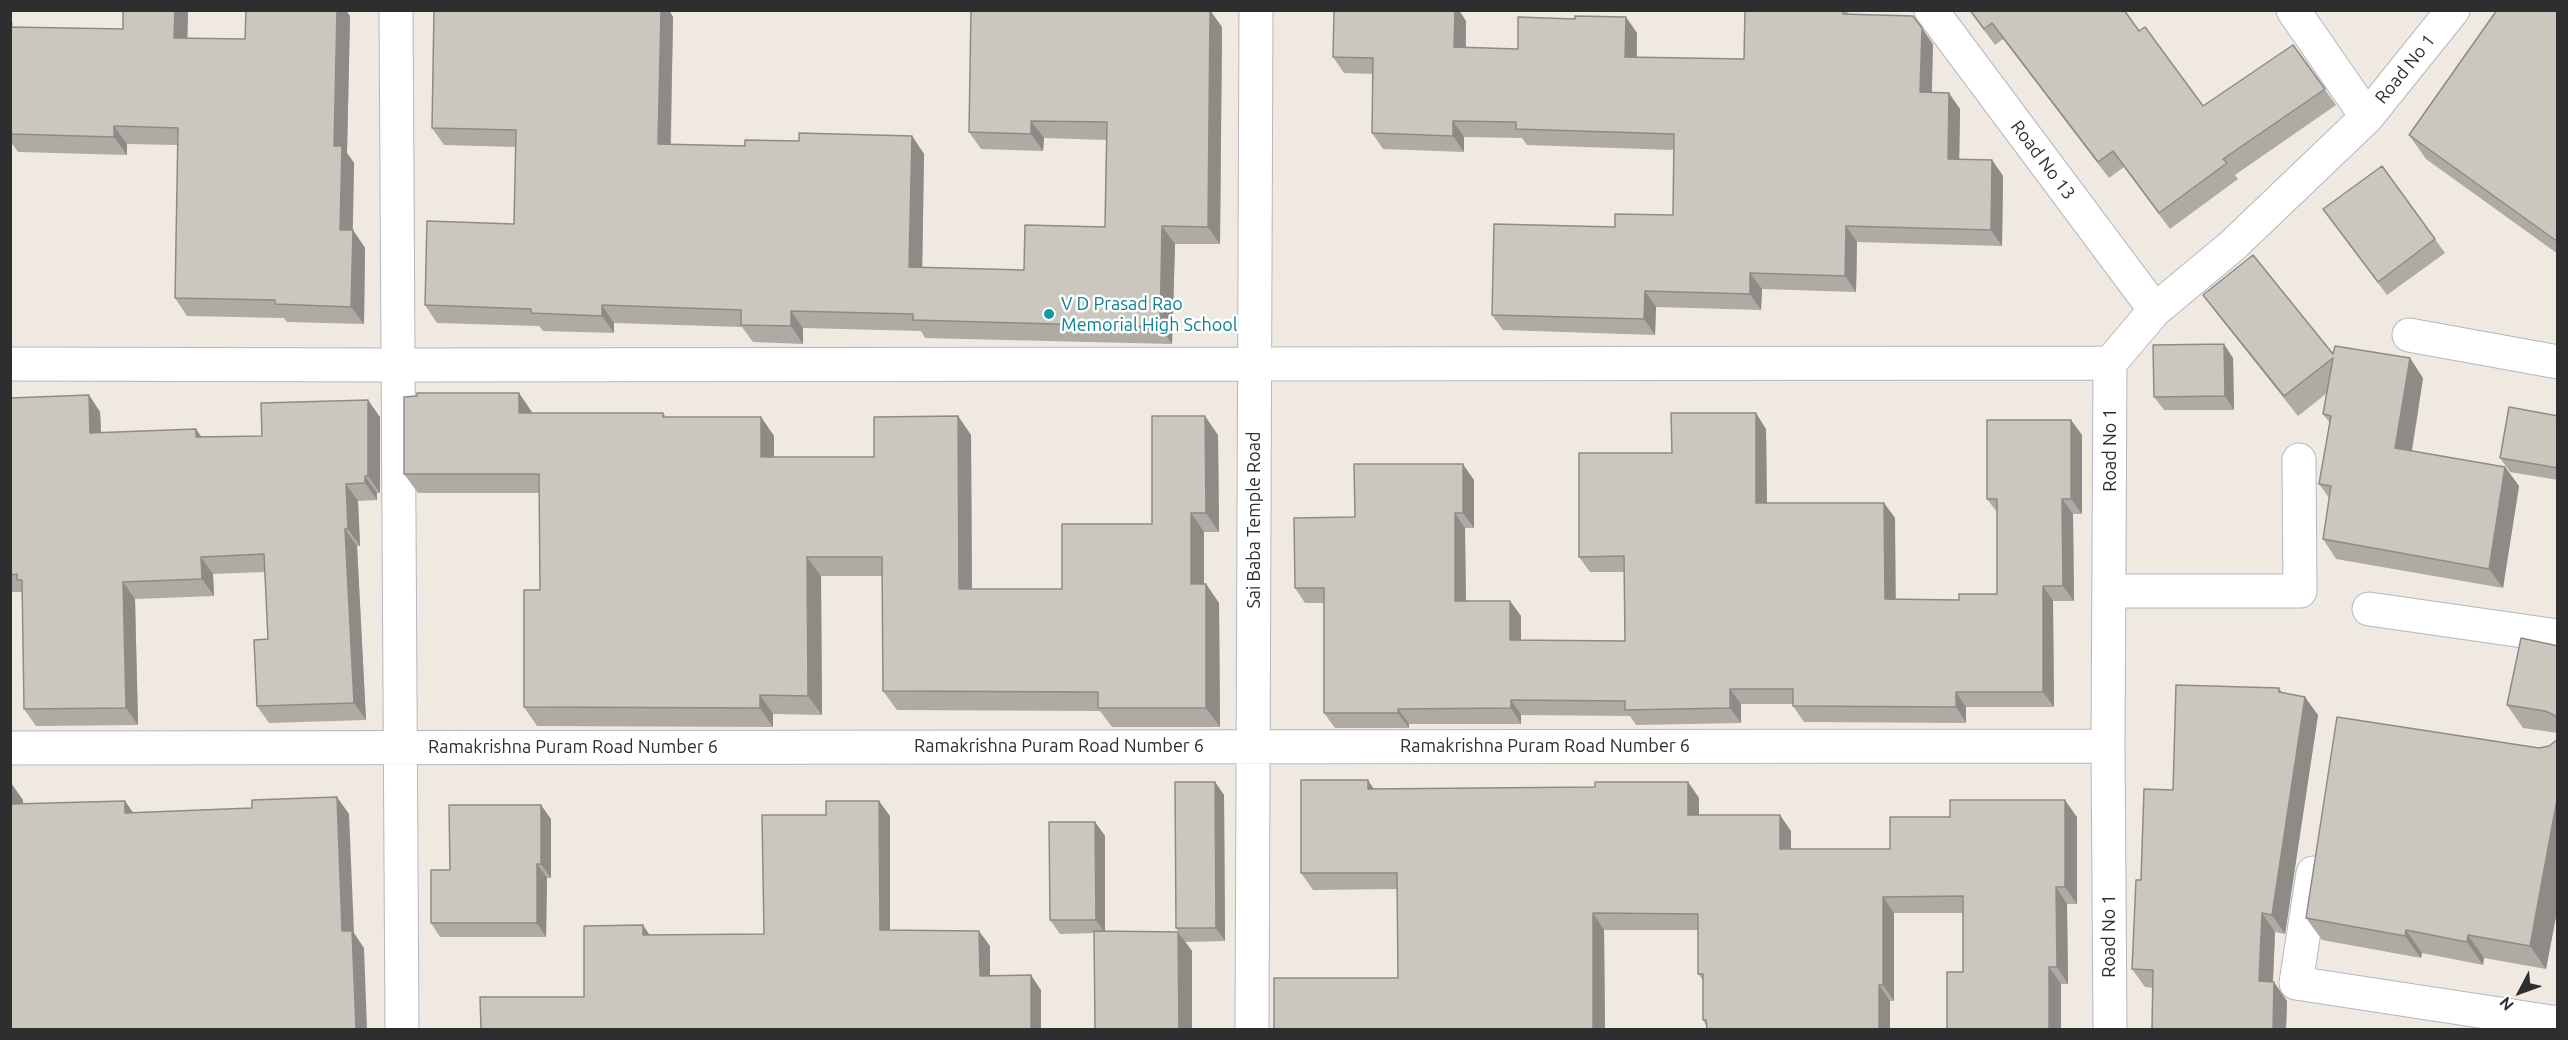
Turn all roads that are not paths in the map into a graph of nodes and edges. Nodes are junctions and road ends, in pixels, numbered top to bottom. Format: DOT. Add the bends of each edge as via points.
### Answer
graph roads {
  1 [pos="396,10"];
  2 [pos="1256,10"];
  3 [pos="1931,10"];
  4 [pos="2293,10"];
  5 [pos="2453,10"];
  6 [pos="2367,117"];
  7 [pos="2155,310"];
  8 [pos="2409,335"];
  9 [pos="2558,362"];
  10 [pos="2110,363"];
  11 [pos="10,364"];
  12 [pos="1255,364"];
  13 [pos="397,365"];
  14 [pos="2299,460"];
  15 [pos="2109,591"];
  16 [pos="2368,609"];
  17 [pos="2558,636"];
  18 [pos="1253,746"];
  19 [pos="2108,746"];
  20 [pos="10,748"];
  21 [pos="400,748"];
  22 [pos="2317,847"];
  23 [pos="2558,1023"];
  24 [pos="402,1029"];
  25 [pos="1252,1029"];
  26 [pos="2110,1029"];
  1 -- 13 [label="street"];
  2 -- 12 [label="street, Sai Baba Temple Road"];
  3 -- 7 [label="street, Road No 13"];
  4 -- 6 [label="street"];
  5 -- 6 [label="street, Road No 1"];
  6 -- 7 [label="street, Road No 1" via="2232,246"];
  7 -- 10 [label="street, Road No 1"];
  8 -- 9 [label="street"];
  10 -- 12 [label="street"];
  10 -- 15 [label="street, Road No 1"];
  11 -- 13 [label="street"];
  12 -- 13 [label="street"];
  12 -- 18 [label="street, Sai Baba Temple Road"];
  13 -- 21 [label="street"];
  14 -- 15 [label="street" via="2300,591"];
  15 -- 19 [label="street, Road No 1"];
  16 -- 17 [label="street"];
  18 -- 19 [label="street, Ramakrishna Puram Road Number 6"];
  18 -- 21 [label="street, Ramakrishna Puram Road Number 6"];
  18 -- 25 [label="street, Sai Baba Temple Road"];
  19 -- 26 [label="street, Road No 1"];
  20 -- 21 [label="street, Ramakrishna Puram Road Number 6"];
  21 -- 24 [label="street"];
  22 -- 23 [label="street" via="2296,983"];
}
